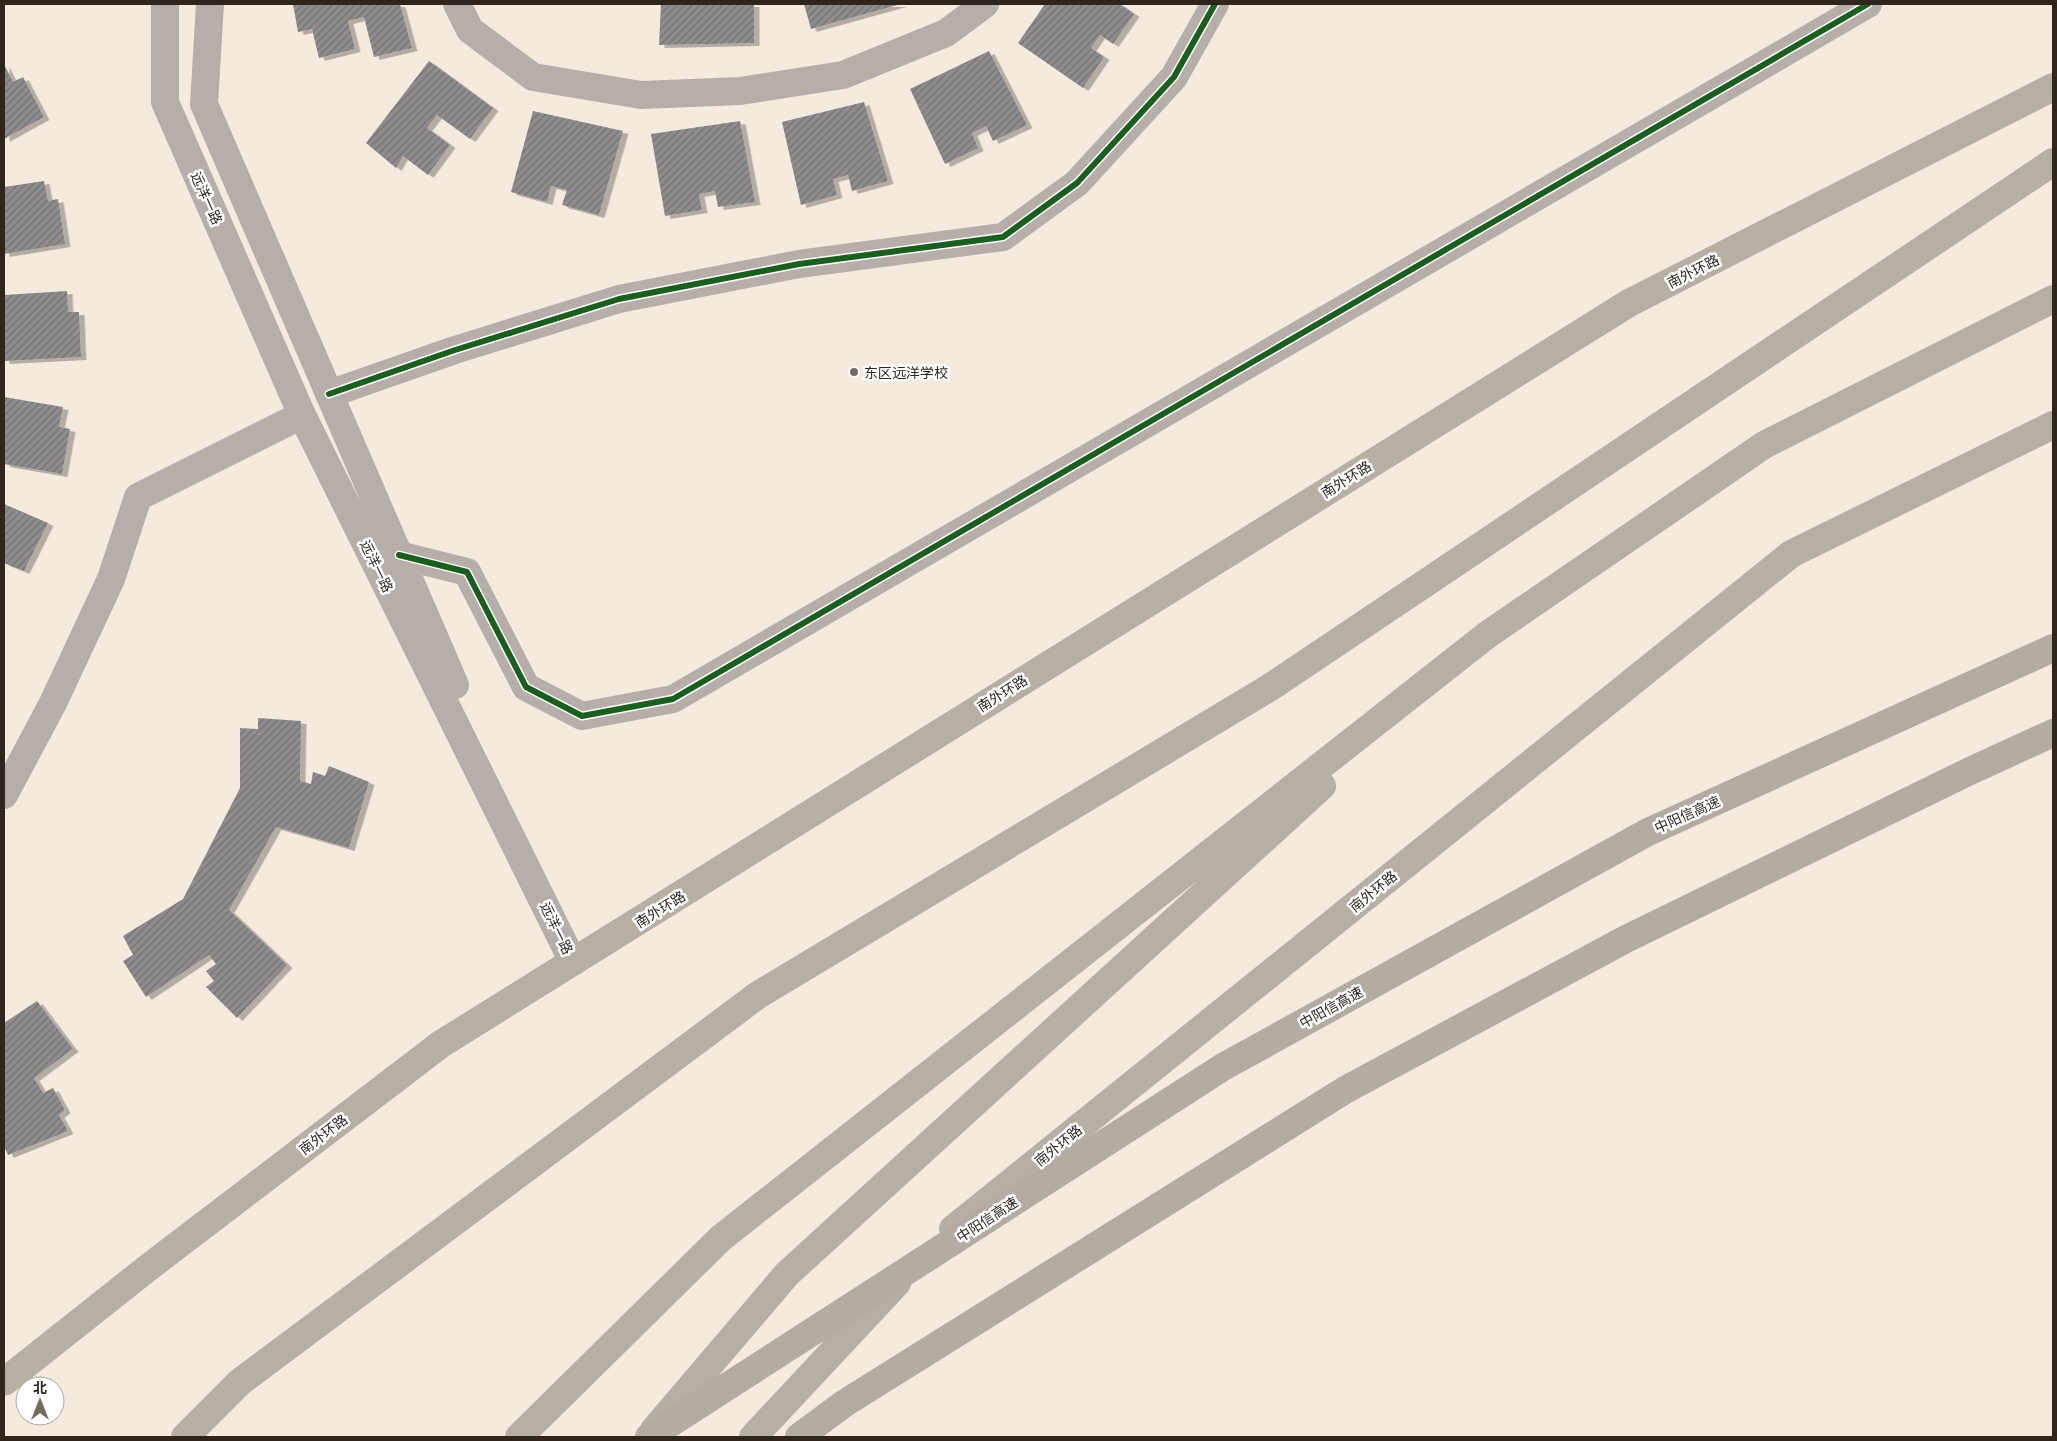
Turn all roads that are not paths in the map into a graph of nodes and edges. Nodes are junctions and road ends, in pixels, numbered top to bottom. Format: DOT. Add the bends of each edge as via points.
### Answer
graph roads {
  1 [pos="165,4"];
  2 [pos="210,4"];
  3 [pos="456,4"];
  4 [pos="985,4"];
  5 [pos="1215,4"];
  6 [pos="1868,4"];
  7 [pos="2053,87"];
  8 [pos="2053,162"];
  9 [pos="2053,299"];
  10 [pos="329,394"];
  11 [pos="302,415"];
  12 [pos="2053,425"];
  13 [pos="399,555"];
  14 [pos="1487,635"];
  15 [pos="2053,648"];
  16 [pos="2053,733"];
  17 [pos="4,795"];
  18 [pos="574,962"];
  19 [pos="4,1382"];
  20 [pos="240,1382"];
  21 [pos="185,1437"];
  22 [pos="191,1437"];
  23 [pos="519,1437"];
  24 [pos="648,1437"];
  25 [pos="752,1437"];
  26 [pos="799,1437"];
  1 -- 11 [label="street, 远洋一路" via="165,102"];
  2 -- 10 [label="street, 远洋一路" via="204,104"];
  3 -- 4 [label="street" via="470,30 533,77 641,95 740,91 843,75 946,33"];
  5 -- 10 [label="street" via="1174,77 1077,182 1003,237 799,264 619,299 455,350"];
  6 -- 13 [label="street" via="673,699 582,716 526,687 467,572"];
  7 -- 18 [label="highway, 南外环路" via="1628,303"];
  8 -- 20 [label="highway" via="1269,688 758,995"];
  9 -- 14 [label="highway" via="1764,445"];
  10 -- 13 [label="street, 远洋一路"];
  11 -- 17 [label="street" via="138,497 111,579 53,703"];
  11 -- 18 [label="street, 远洋一路"];
  12 -- 25 [label="highway, 南外环路" via="1791,554 929,1249"];
  13 -- 18 [label="street, 远洋一路"];
  14 -- 23 [label="highway" via="721,1238"];
  14 -- 24 [label="highway" via="787,1274"];
  15 -- 24 [label="highway, 中阳信高速, bridge" via="1648,832 1223,1067"];
  16 -- 26 [label="highway" via="1626,939 1345,1090 853,1398"];
  18 -- 19 [label="highway, 南外环路" via="442,1044"];
  20 -- 21 [label="highway"];
  20 -- 22 [label="highway"];
}
